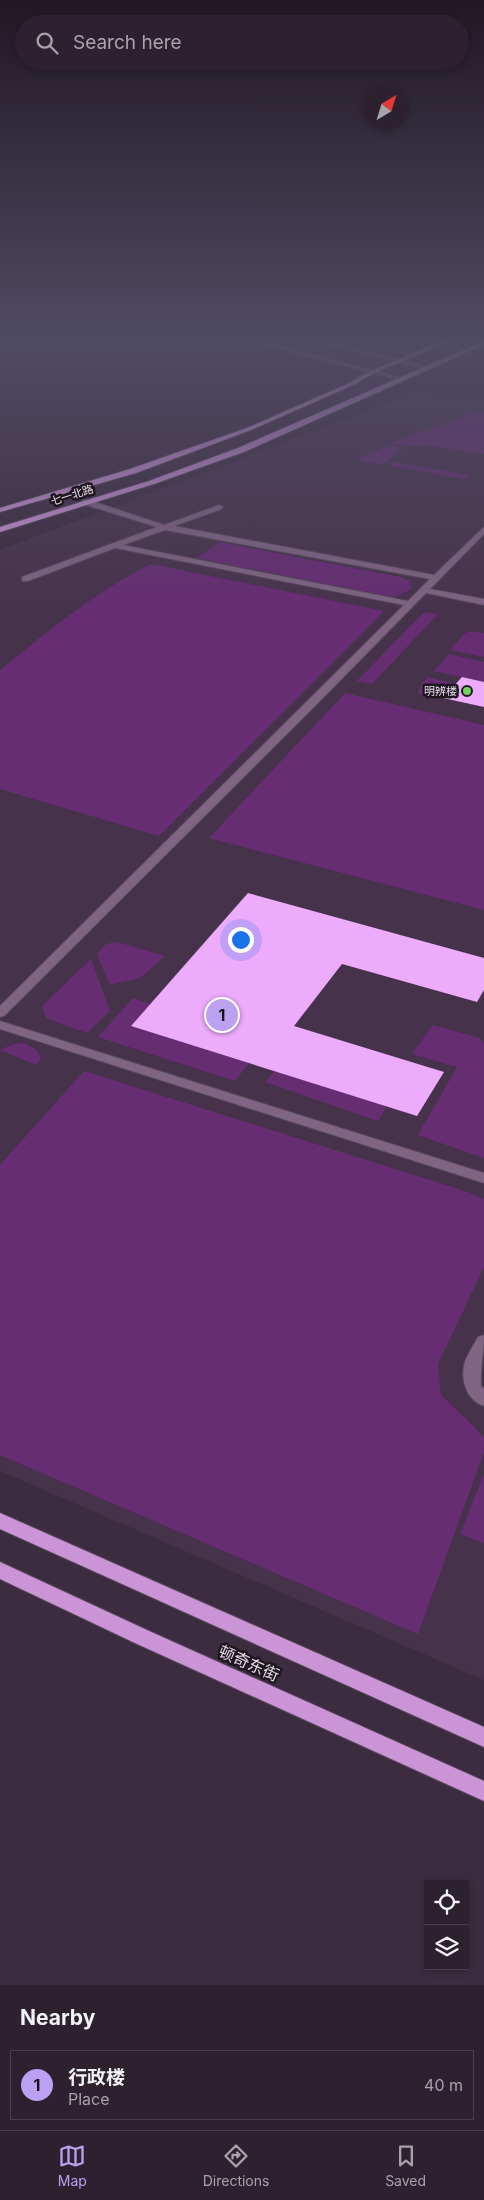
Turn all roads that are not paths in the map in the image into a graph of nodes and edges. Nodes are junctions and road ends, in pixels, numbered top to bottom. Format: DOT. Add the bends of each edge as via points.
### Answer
graph roads {
  1 [pos="247,430"];
  2 [pos="292,430"];
  3 [pos="86,502"];
  4 [pos="219,506"];
  5 [pos="0,510"];
  6 [pos="164,527"];
  7 [pos="484,529"];
  8 [pos="0,530"];
  9 [pos="115,546"];
  10 [pos="436,578"];
  11 [pos="25,579"];
  12 [pos="424,590"];
  13 [pos="484,602"];
  14 [pos="410,604"];
  15 [pos="0,1014"];
  16 [pos="0,1025"];
  17 [pos="484,1178"];
  18 [pos="484,1341"];
  19 [pos="484,1399"];
  20 [pos="0,1521"];
  21 [pos="0,1570"];
  22 [pos="484,1737"];
  23 [pos="484,1791"];
  1 -- 5 [label="main road, 七一北路" via="133,471"];
  2 -- 3 [label="main road, 七一北路" via="239,451"];
  3 -- 6 [label="street"];
  3 -- 8 [label="main road, 七一北路"];
  4 -- 6 [label="street"];
  6 -- 9 [label="street"];
  6 -- 10 [label="street"];
  7 -- 10 [label="street"];
  9 -- 11 [label="street"];
  9 -- 14 [label="street"];
  10 -- 12 [label="street"];
  12 -- 13 [label="street"];
  12 -- 14 [label="street"];
  14 -- 15 [label="street"];
  16 -- 17 [label="street"];
  18 -- 19 [label="street" via="472,1365 473,1388"];
  20 -- 22 [label="main road, 顿奇东街"];
  21 -- 23 [label="main road, 顿奇东街"];
}
